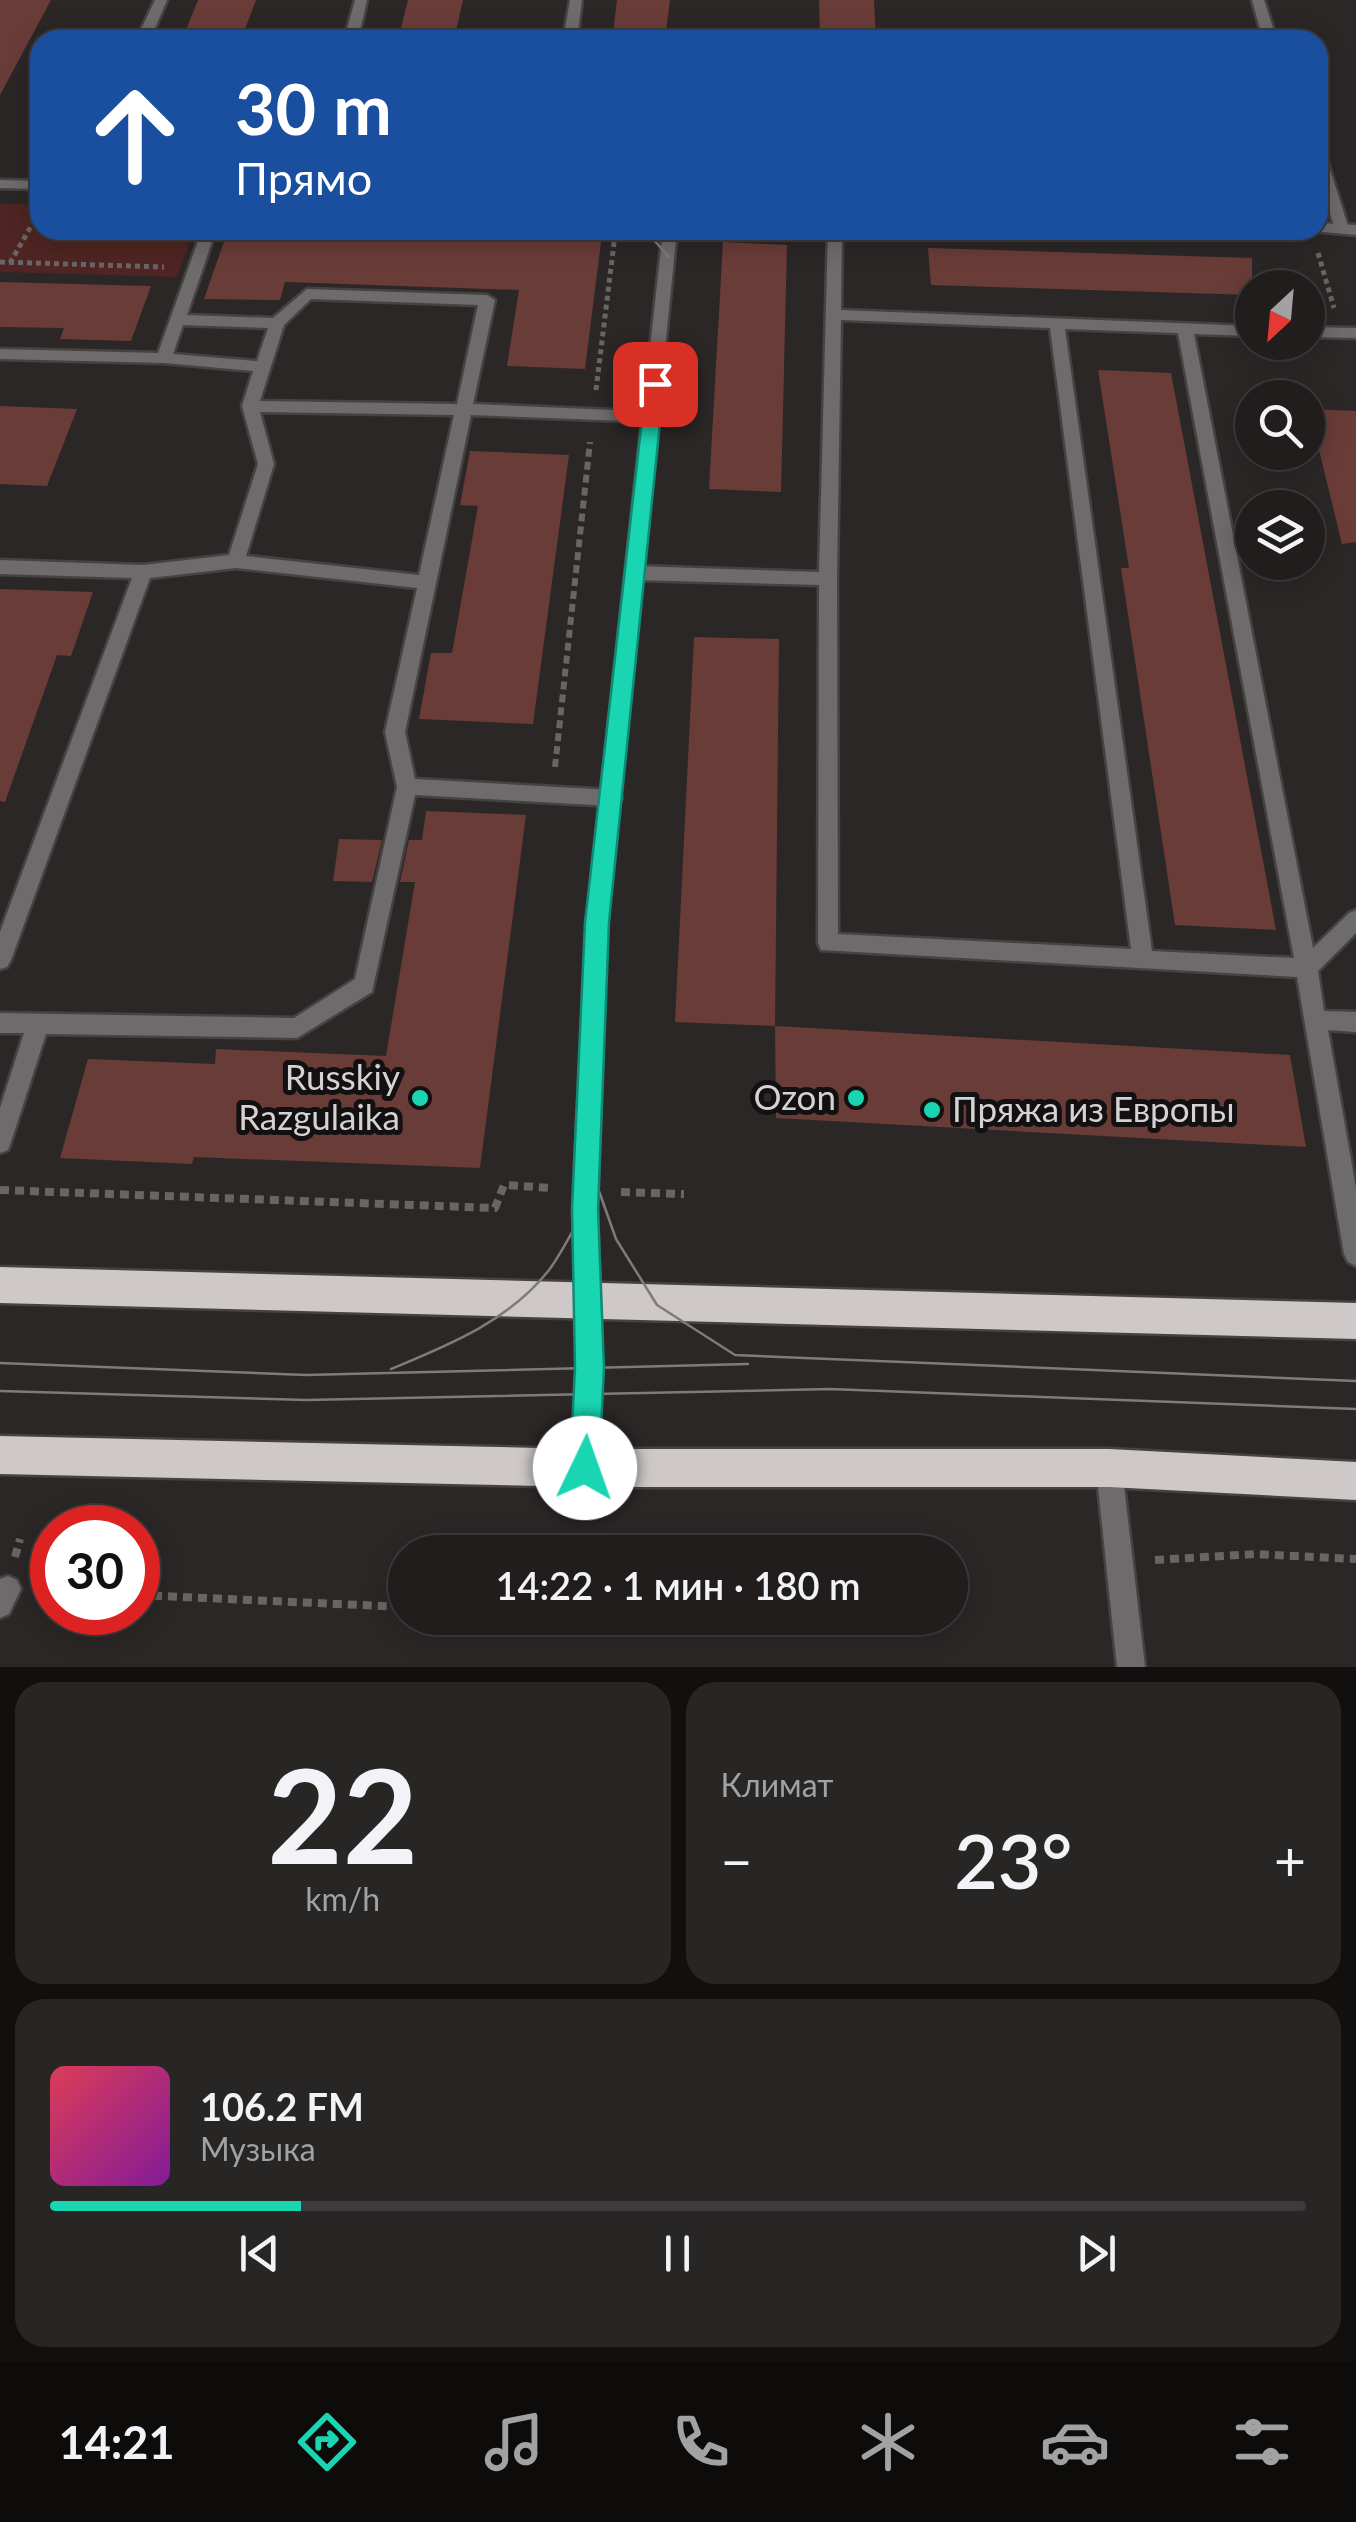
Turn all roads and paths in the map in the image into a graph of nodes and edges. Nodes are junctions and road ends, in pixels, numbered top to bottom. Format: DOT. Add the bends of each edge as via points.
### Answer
graph roads {
  1 [pos="160,0"];
  2 [pos="361,0"];
  3 [pos="576,0"];
  4 [pos="1258,0"];
  5 [pos="147,30"];
  6 [pos="354,30"];
  7 [pos="572,30"];
  8 [pos="1267,30"];
  9 [pos="1328,178"];
  10 [pos="0,184"];
  11 [pos="30,185"];
  12 [pos="30,227"];
  13 [pos="1349,229"];
  14 [pos="206,240"];
  15 [pos="614,240"];
  16 [pos="670,240"];
  17 [pos="835,240"];
  18 [pos="1318,240"];
  19 [pos="0,262"];
  20 [pos="10,262"];
  21 [pos="196,268"];
  22 [pos="834,314"];
  23 [pos="178,320"];
  24 [pos="277,322"];
  25 [pos="1057,325"];
  26 [pos="1185,329"];
  27 [pos="1235,330"];
  28 [pos="1349,333"];
  29 [pos="0,354"];
  30 [pos="164,358"];
  31 [pos="263,367"];
  32 [pos="250,406"];
  33 [pos="463,411"];
  34 [pos="593,412"];
  35 [pos="652,416"];
  36 [pos="236,561"];
  37 [pos="0,567"];
  38 [pos="142,572"];
  39 [pos="636,572"];
  40 [pos="828,580"];
  41 [pos="428,583"];
  42 [pos="408,787"];
  43 [pos="552,794"];
  44 [pos="612,798"];
  45 [pos="1356,918"];
  46 [pos="1143,959"];
  47 [pos="0,960"];
  48 [pos="1306,968"];
  49 [pos="1315,1020"];
  50 [pos="1356,1022"];
  51 [pos="0,1023"];
  52 [pos="38,1025"];
  53 [pos="0,1142"];
  54 [pos="504,1185"];
  55 [pos="0,1190"];
  56 [pos="1351,1200"];
  57 [pos="1356,1254"];
  58 [pos="0,1284"];
  59 [pos="588,1301"];
  60 [pos="1356,1320"];
  61 [pos="0,1455"];
  62 [pos="585,1468"];
  63 [pos="1109,1468"];
  64 [pos="1356,1481"];
  65 [pos="1356,1559"];
  66 [pos="1118,1562"];
  67 [pos="160,1596"];
  68 [pos="388,1606"];
  69 [pos="1131,1667"];
  1 -- 5 [label="street"];
  2 -- 6 [label="street"];
  3 -- 7 [label="street"];
  4 -- 8 [label="street"];
  9 -- 13 [label="street"];
  10 -- 11 [label="street"];
  12 -- 20 [label="path"];
  14 -- 21 [label="street"];
  15 -- 34 [label="path"];
  16 -- 35 [label="street"];
  17 -- 22 [label="street"];
  18 -- 28 [label="path"];
  19 -- 20 [label="path"];
  20 -- 21 [label="path"];
  21 -- 23 [label="street"];
  22 -- 25 [label="street"];
  22 -- 40 [label="street"];
  23 -- 24 [label="street"];
  23 -- 30 [label="street"];
  24 -- 31 [label="street"];
  24 -- 33 [label="street" via="306,294 487,300"];
  25 -- 26 [label="street"];
  25 -- 46 [label="street"];
  26 -- 27 [label="street"];
  26 -- 48 [label="street"];
  29 -- 30 [label="street"];
  30 -- 31 [label="street"];
  31 -- 32 [label="street"];
  32 -- 33 [label="street"];
  32 -- 36 [label="street" via="266,464"];
  33 -- 34 [label="street"];
  33 -- 41 [label="street"];
  34 -- 35 [label="street"];
  34 -- 43 [label="path"];
  35 -- 39 [label="street"];
  36 -- 38 [label="street"];
  36 -- 41 [label="street"];
  37 -- 38 [label="street"];
  38 -- 47 [label="street"];
  39 -- 40 [label="street"];
  39 -- 44 [label="street"];
  40 -- 46 [label="street" via="828,943"];
  41 -- 42 [label="street" via="395,732"];
  42 -- 43 [label="street"];
  42 -- 52 [label="street" via="364,985 297,1028"];
  43 -- 44 [label="street"];
  44 -- 59 [label="street" via="597,922 585,1209"];
  45 -- 48 [label="street"];
  46 -- 48 [label="street"];
  48 -- 49 [label="street"];
  49 -- 50 [label="street"];
  49 -- 56 [label="street"];
  51 -- 52 [label="street"];
  52 -- 53 [label="street"];
  54 -- 55 [label="path" via="494,1208"];
  56 -- 57 [label="street"];
  58 -- 59 [label="highway"];
  59 -- 60 [label="highway"];
  59 -- 62 [label="street"];
  61 -- 62 [label="highway"];
  62 -- 63 [label="highway"];
  63 -- 64 [label="highway"];
  63 -- 66 [label="street"];
  65 -- 66 [label="path" via="1256,1554"];
  66 -- 69 [label="street"];
  67 -- 68 [label="path"];
}
